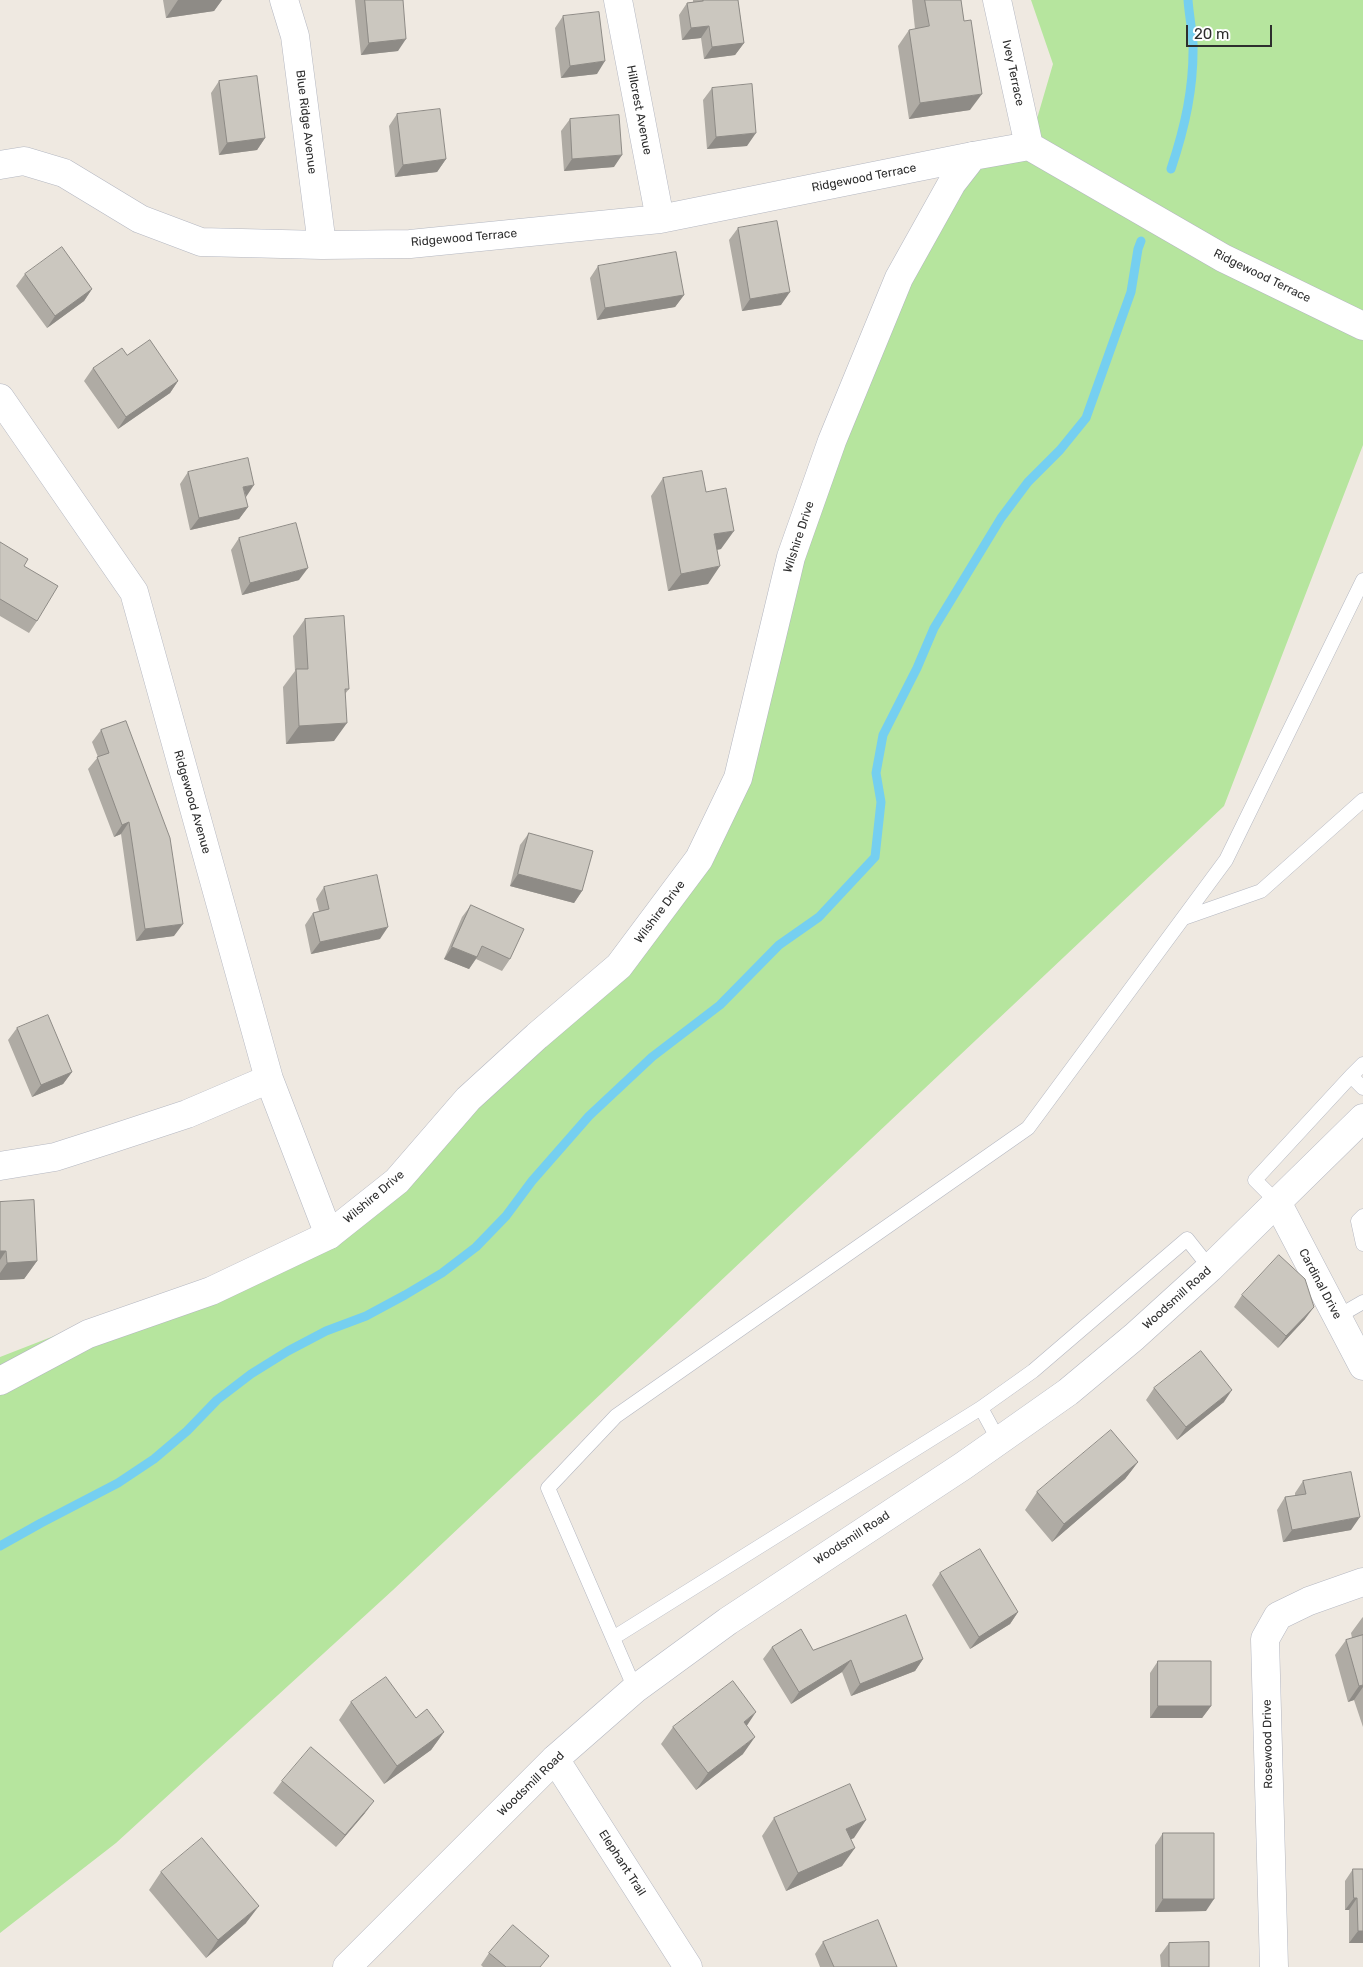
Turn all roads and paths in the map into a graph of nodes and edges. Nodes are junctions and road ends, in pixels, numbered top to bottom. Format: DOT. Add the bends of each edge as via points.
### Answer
graph roads {
  1 [pos="284,0"];
  2 [pos="618,0"];
  3 [pos="997,0"];
  4 [pos="1029,146"];
  5 [pos="973,156"];
  6 [pos="0,165"];
  7 [pos="660,219"];
  8 [pos="322,245"];
  9 [pos="1363,326"];
  10 [pos="0,398"];
  11 [pos="1363,580"];
  12 [pos="1363,800"];
  13 [pos="1184,918"];
  14 [pos="1363,1064"];
  15 [pos="1351,1076"];
  16 [pos="269,1079"];
  17 [pos="1363,1088"];
  18 [pos="1363,1118"];
  19 [pos="0,1166"];
  20 [pos="1277,1202"];
  21 [pos="1363,1216"];
  22 [pos="329,1235"];
  23 [pos="1363,1244"];
  24 [pos="1210,1268"];
  25 [pos="1363,1302"];
  26 [pos="1337,1317"];
  27 [pos="1363,1366"];
  28 [pos="0,1381"];
  29 [pos="981,1408"];
  30 [pos="1000,1441"];
  31 [pos="1363,1582"];
  32 [pos="613,1638"];
  33 [pos="635,1689"];
  34 [pos="555,1759"];
  35 [pos="347,1967"];
  36 [pos="688,1967"];
  37 [pos="1274,1967"];
  1 -- 8 [label="street, Blue Ridge Avenue" via="295,36"];
  2 -- 7 [label="street, Hillcrest Avenue"];
  3 -- 4 [label="street, Ivey Terrace"];
  4 -- 5 [label="street, Ridgewood Terrace"];
  4 -- 9 [label="street, Ridgewood Terrace" via="1223,258"];
  5 -- 7 [label="street, Ridgewood Terrace"];
  5 -- 22 [label="street, Wilshire Drive" via="952,184 899,278 832,441 791,557 738,778 699,859 618,966 468,1099 397,1181"];
  6 -- 8 [label="street, Ridgewood Terrace" via="24,161 64,172 140,219 201,242"];
  7 -- 8 [label="street, Ridgewood Terrace" via="410,244"];
  10 -- 16 [label="street, Ridgewood Avenue" via="134,592"];
  11 -- 13 [label="lane" via="1226,860"];
  12 -- 13 [label="lane" via="1261,891"];
  13 -- 32 [label="lane" via="1028,1128 616,1416 548,1488"];
  14 -- 15 [label="lane"];
  15 -- 17 [label="lane"];
  15 -- 20 [label="lane" via="1255,1180"];
  16 -- 19 [label="street" via="187,1114 99,1143 55,1157"];
  16 -- 22 [label="street, Ridgewood Avenue"];
  18 -- 20 [label="street, Woodsmill Road"];
  20 -- 24 [label="street, Woodsmill Road"];
  20 -- 26 [label="street, Cardinal Drive"];
  21 -- 23 [label="lane" via="1358,1221"];
  22 -- 28 [label="street, Wilshire Drive" via="211,1291 88,1334"];
  24 -- 29 [label="lane" via="1187,1239 1033,1371"];
  24 -- 30 [label="street, Woodsmill Road" via="1068,1392"];
  25 -- 26 [label="lane"];
  26 -- 27 [label="street, Cardinal Drive"];
  29 -- 30 [label="lane"];
  29 -- 32 [label="lane"];
  30 -- 33 [label="street, Woodsmill Road" via="728,1621"];
  31 -- 37 [label="street, Rosewood Drive" via="1278,1616 1265,1639"];
  32 -- 33 [label="lane"];
  33 -- 34 [label="street, Woodsmill Road"];
  34 -- 35 [label="street, Woodsmill Road"];
  34 -- 36 [label="street, Elephant Trail"];
}
